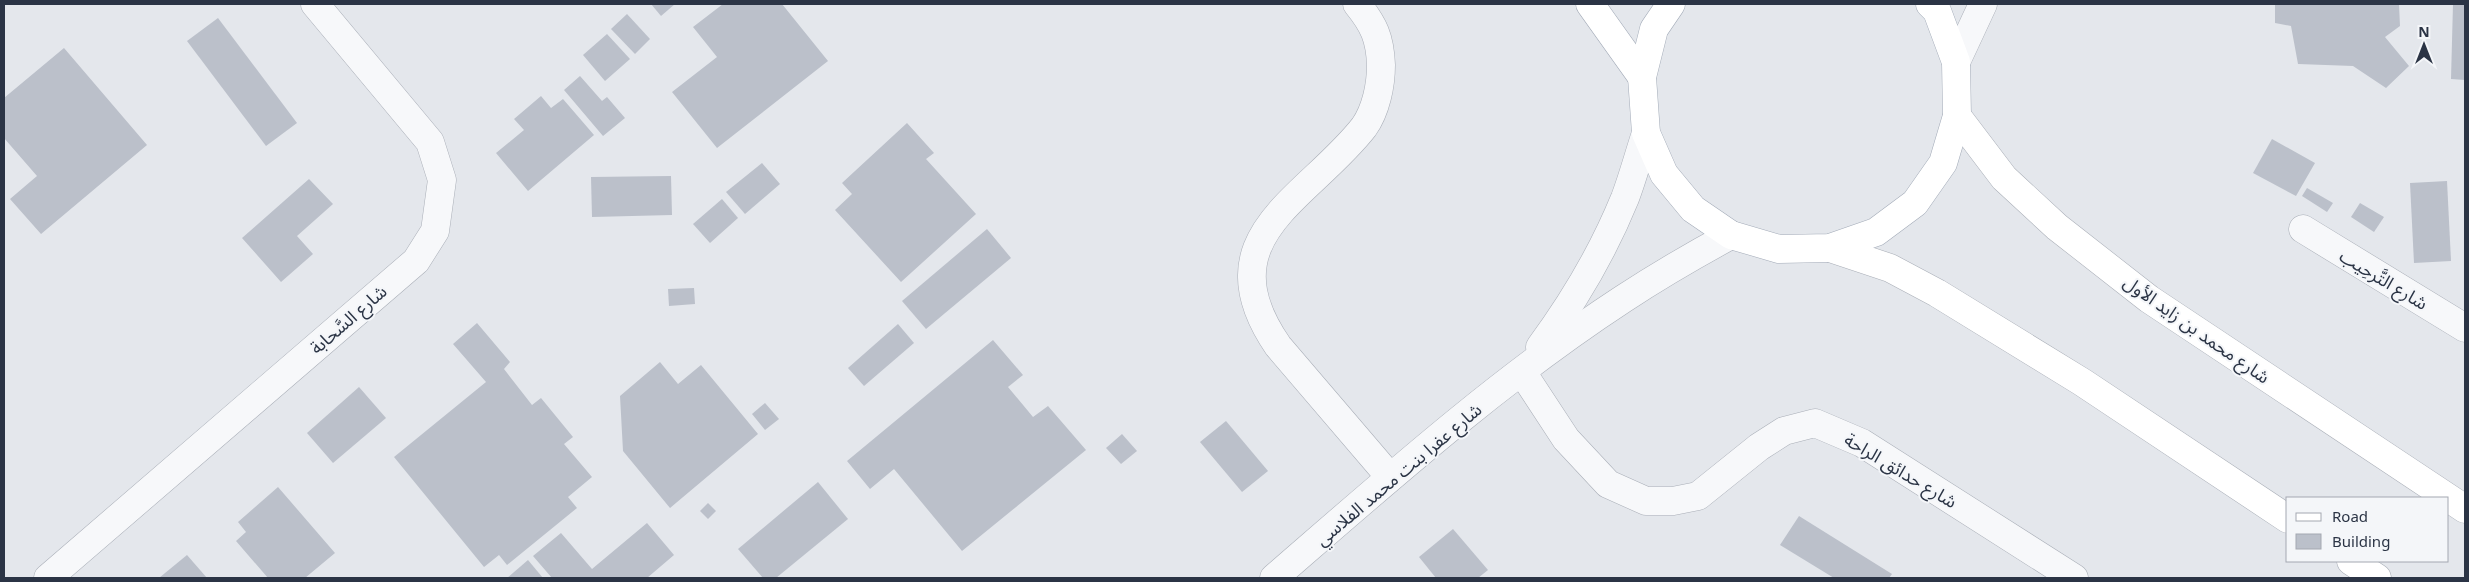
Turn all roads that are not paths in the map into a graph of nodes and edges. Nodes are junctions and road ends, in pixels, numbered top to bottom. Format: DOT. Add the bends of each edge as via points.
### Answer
graph roads {
  1 [pos="315,4"];
  2 [pos="1357,4"];
  3 [pos="1590,4"];
  4 [pos="1671,4"];
  5 [pos="1930,4"];
  6 [pos="1983,4"];
  7 [pos="1956,62"];
  8 [pos="1642,77"];
  9 [pos="1957,116"];
  10 [pos="1646,132"];
  11 [pos="2303,229"];
  12 [pos="1730,235"];
  13 [pos="1830,248"];
  14 [pos="2465,328"];
  15 [pos="1522,372"];
  16 [pos="1390,477"];
  17 [pos="2447,497"];
  18 [pos="2449,498"];
  19 [pos="2465,509"];
  20 [pos="2286,518"];
  21 [pos="2353,562"];
  22 [pos="48,578"];
  23 [pos="1274,578"];
  24 [pos="2074,578"];
  25 [pos="2377,578"];
  1 -- 22 [label="street, شارع السَّحابة" via="430,142 442,180 435,231 416,261"];
  2 -- 16 [label="street" via="1373,23 1380,49 1381,76 1376,102 1364,126 1280,210 1268,227 1254,258 1252,279 1262,323 1278,346"];
  3 -- 8 [label="main road"];
  4 -- 8 [label="main road" via="1654,30"];
  5 -- 7 [label="main road" via="1937,11"];
  6 -- 7 [label="street"];
  7 -- 9 [label="main road"];
  8 -- 10 [label="main road"];
  9 -- 13 [label="main road" via="1943,162 1915,202 1876,232"];
  9 -- 17 [label="main road, شارع محمد بن زايد الأول" via="2011,184 2057,227 2149,299"];
  10 -- 12 [label="main road" via="1664,174 1693,209"];
  10 -- 15 [label="street, شارع عفرا بنت محمد الفلاسي" via="1625,197 1597,259 1562,317"];
  11 -- 14 [label="street, شارع التَّرحِيب"];
  12 -- 13 [label="main road" via="1779,249"];
  12 -- 15 [label="street, شارع عفرا بنت محمد الفلاسي" via="1623,299"];
  13 -- 20 [label="main road" via="1890,268 1937,293 2082,382"];
  15 -- 16 [label="street, شارع عفرا بنت محمد الفلاسي"];
  15 -- 24 [label="street, شارع حدائق الراحة" via="1566,439 1608,484 1646,500 1673,501 1698,496 1784,430 1815,423 1862,443"];
  16 -- 23 [label="street, شارع عفرا بنت محمد الفلاسي"];
  18 -- 19 [label="main road, شارع محمد بن زايد الأول"];
  21 -- 25 [label="main road"];
}
